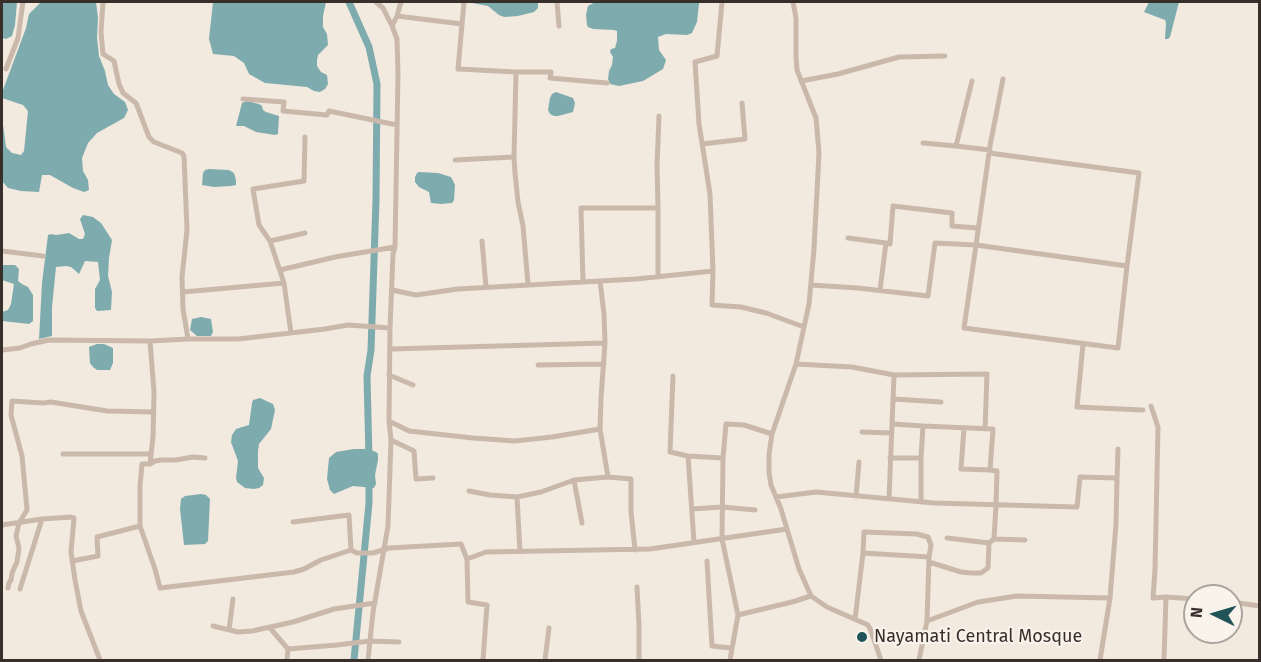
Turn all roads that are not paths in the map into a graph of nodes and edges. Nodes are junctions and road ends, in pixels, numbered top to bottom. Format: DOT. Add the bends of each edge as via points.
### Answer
graph roads {
  1 [pos="23,2"];
  2 [pos="103,2"];
  3 [pos="376,2"];
  4 [pos="401,2"];
  5 [pos="464,2"];
  6 [pos="557,2"];
  7 [pos="722,2"];
  8 [pos="793,2"];
  9 [pos="397,16"];
  10 [pos="462,24"];
  11 [pos="392,26"];
  12 [pos="559,26"];
  13 [pos="945,56"];
  14 [pos="6,69"];
  15 [pos="516,72"];
  16 [pos="1003,79"];
  17 [pos="801,81"];
  18 [pos="972,81"];
  19 [pos="607,83"];
  20 [pos="243,99"];
  21 [pos="742,103"];
  22 [pos="659,116"];
  23 [pos="394,124"];
  24 [pos="305,137"];
  25 [pos="702,144"];
  26 [pos="923,144"];
  27 [pos="956,146"];
  28 [pos="989,151"];
  29 [pos="514,157"];
  30 [pos="455,160"];
  31 [pos="658,208"];
  32 [pos="978,228"];
  33 [pos="305,232"];
  34 [pos="848,238"];
  35 [pos="482,240"];
  36 [pos="270,241"];
  37 [pos="886,243"];
  38 [pos="976,245"];
  39 [pos="392,248"];
  40 [pos="2,251"];
  41 [pos="43,256"];
  42 [pos="1127,266"];
  43 [pos="280,270"];
  44 [pos="713,271"];
  45 [pos="658,277"];
  46 [pos="600,281"];
  47 [pos="583,282"];
  48 [pos="284,284"];
  49 [pos="528,284"];
  50 [pos="811,285"];
  51 [pos="486,287"];
  52 [pos="392,290"];
  53 [pos="880,290"];
  54 [pos="183,292"];
  55 [pos="804,327"];
  56 [pos="390,328"];
  57 [pos="291,333"];
  58 [pos="188,339"];
  59 [pos="150,341"];
  60 [pos="605,343"];
  61 [pos="1083,344"];
  62 [pos="2,350"];
  63 [pos="390,350"];
  64 [pos="604,364"];
  65 [pos="796,364"];
  66 [pos="538,365"];
  67 [pos="389,375"];
  68 [pos="894,375"];
  69 [pos="673,376"];
  70 [pos="413,385"];
  71 [pos="894,399"];
  72 [pos="941,402"];
  73 [pos="1151,406"];
  74 [pos="1143,410"];
  75 [pos="154,412"];
  76 [pos="389,421"];
  77 [pos="892,424"];
  78 [pos="923,426"];
  79 [pos="964,428"];
  80 [pos="600,429"];
  81 [pos="985,429"];
  82 [pos="862,432"];
  83 [pos="892,433"];
  84 [pos="772,434"];
  85 [pos="391,440"];
  86 [pos="1118,449"];
  87 [pos="63,454"];
  88 [pos="151,454"];
  89 [pos="688,456"];
  90 [pos="205,458"];
  91 [pos="723,458"];
  92 [pos="890,458"];
  93 [pos="921,458"];
  94 [pos="859,462"];
  95 [pos="150,464"];
  96 [pos="990,471"];
  97 [pos="608,477"];
  98 [pos="432,478"];
  99 [pos="1117,478"];
  100 [pos="574,480"];
  101 [pos="469,491"];
  102 [pos="517,497"];
  103 [pos="776,497"];
  104 [pos="856,497"];
  105 [pos="889,499"];
  106 [pos="921,501"];
  107 [pos="996,505"];
  108 [pos="722,507"];
  109 [pos="692,509"];
  110 [pos="755,510"];
  111 [pos="42,519"];
  112 [pos="293,522"];
  113 [pos="18,523"];
  114 [pos="582,523"];
  115 [pos="2,525"];
  116 [pos="140,526"];
  117 [pos="787,529"];
  118 [pos="947,538"];
  119 [pos="722,539"];
  120 [pos="1025,540"];
  121 [pos="992,541"];
  122 [pos="694,542"];
  123 [pos="385,550"];
  124 [pos="635,550"];
  125 [pos="354,551"];
  126 [pos="520,552"];
  127 [pos="863,553"];
  128 [pos="467,559"];
  129 [pos="929,560"];
  130 [pos="72,561"];
  131 [pos="707,561"];
  132 [pos="637,587"];
  133 [pos="8,588"];
  134 [pos="20,589"];
  135 [pos="811,596"];
  136 [pos="1166,597"];
  137 [pos="1110,598"];
  138 [pos="233,599"];
  139 [pos="1183,599"];
  140 [pos="375,603"];
  141 [pos="1243,604"];
  142 [pos="1260,606"];
  143 [pos="738,615"];
  144 [pos="855,619"];
  145 [pos="927,621"];
  146 [pos="213,626"];
  147 [pos="270,628"];
  148 [pos="549,628"];
  149 [pos="229,630"];
  150 [pos="368,641"];
  151 [pos="399,642"];
  152 [pos="731,648"];
  153 [pos="288,649"];
  154 [pos="100,660"];
  155 [pos="287,660"];
  156 [pos="368,660"];
  157 [pos="483,660"];
  158 [pos="545,660"];
  159 [pos="639,660"];
  160 [pos="730,660"];
  161 [pos="881,660"];
  162 [pos="919,660"];
  163 [pos="1100,660"];
  164 [pos="1164,660"];
  1 -- 14 [label="street" via="18,38"];
  2 -- 54 [label="street" via="103,54 114,62 123,93 136,103 149,137 184,156 187,230"];
  3 -- 11 [label="street"];
  4 -- 9 [label="street"];
  5 -- 10 [label="street"];
  6 -- 12 [label="street"];
  7 -- 25 [label="street" via="717,56 694,62"];
  8 -- 17 [label="street"];
  9 -- 10 [label="street"];
  9 -- 11 [label="street"];
  10 -- 15 [label="street" via="458,69"];
  11 -- 23 [label="street" via="398,51"];
  13 -- 17 [label="street" via="899,57"];
  15 -- 19 [label="street" via="551,72 550,78"];
  15 -- 29 [label="street"];
  16 -- 28 [label="street"];
  17 -- 50 [label="street" via="816,118 819,153"];
  18 -- 27 [label="street"];
  20 -- 23 [label="street" via="284,102 283,111 327,115 329,111"];
  21 -- 25 [label="street" via="745,139"];
  22 -- 31 [label="street"];
  23 -- 39 [label="street"];
  24 -- 36 [label="street" via="304,181 253,189 260,225"];
  25 -- 44 [label="street" via="710,194"];
  26 -- 27 [label="street"];
  27 -- 28 [label="street"];
  28 -- 32 [label="street"];
  28 -- 42 [label="street" via="1139,173"];
  29 -- 30 [label="street"];
  29 -- 49 [label="street"];
  31 -- 45 [label="street"];
  31 -- 47 [label="street" via="581,208"];
  32 -- 37 [label="street" via="952,226 952,213 893,206 890,244"];
  32 -- 38 [label="street"];
  33 -- 36 [label="street"];
  34 -- 37 [label="street"];
  35 -- 51 [label="street"];
  36 -- 43 [label="street"];
  37 -- 53 [label="street"];
  38 -- 42 [label="street"];
  38 -- 53 [label="street" via="936,243 928,296"];
  38 -- 61 [label="street" via="964,328"];
  39 -- 43 [label="street"];
  39 -- 52 [label="street"];
  40 -- 41 [label="street"];
  42 -- 61 [label="street" via="1118,348"];
  43 -- 48 [label="street"];
  44 -- 45 [label="street"];
  44 -- 55 [label="street" via="712,305 766,313"];
  45 -- 46 [label="street"];
  46 -- 47 [label="street"];
  46 -- 60 [label="street"];
  47 -- 49 [label="street"];
  48 -- 54 [label="street"];
  48 -- 57 [label="street"];
  49 -- 51 [label="street"];
  50 -- 53 [label="street"];
  50 -- 55 [label="street"];
  51 -- 52 [label="street" via="416,295"];
  52 -- 56 [label="street"];
  54 -- 58 [label="street"];
  55 -- 65 [label="street"];
  56 -- 57 [label="street" via="348,326"];
  56 -- 63 [label="street"];
  57 -- 58 [label="street"];
  58 -- 59 [label="street"];
  59 -- 62 [label="street" via="49,340"];
  59 -- 75 [label="street"];
  60 -- 63 [label="street"];
  60 -- 64 [label="street"];
  61 -- 74 [label="street" via="1077,407"];
  63 -- 67 [label="street"];
  64 -- 66 [label="street"];
  64 -- 80 [label="street"];
  65 -- 68 [label="street" via="852,367"];
  65 -- 84 [label="street"];
  67 -- 70 [label="street"];
  67 -- 76 [label="street"];
  68 -- 71 [label="street"];
  68 -- 81 [label="street" via="987,374"];
  69 -- 89 [label="street" via="670,452"];
  71 -- 72 [label="street"];
  71 -- 77 [label="street"];
  73 -- 136 [label="street" via="1158,427 1153,598"];
  75 -- 88 [label="street"];
  75 -- 113 [label="street" via="12,400 11,415 22,456 27,510"];
  76 -- 80 [label="street" via="409,431 515,441"];
  76 -- 85 [label="street"];
  77 -- 78 [label="street"];
  77 -- 83 [label="street"];
  78 -- 79 [label="street"];
  78 -- 93 [label="street"];
  79 -- 81 [label="street"];
  79 -- 96 [label="street" via="961,469"];
  80 -- 97 [label="street"];
  81 -- 96 [label="street" via="993,429"];
  82 -- 83 [label="street"];
  83 -- 92 [label="street"];
  84 -- 91 [label="street" via="726,424"];
  84 -- 103 [label="street" via="769,472"];
  85 -- 98 [label="street" via="414,451 416,479"];
  85 -- 123 [label="street"];
  86 -- 99 [label="street"];
  87 -- 88 [label="street"];
  88 -- 95 [label="street"];
  89 -- 91 [label="street"];
  89 -- 109 [label="street"];
  90 -- 95 [label="street"];
  91 -- 108 [label="street"];
  92 -- 93 [label="street"];
  92 -- 105 [label="street"];
  93 -- 106 [label="street"];
  94 -- 104 [label="street"];
  95 -- 116 [label="street" via="142,464"];
  96 -- 107 [label="street" via="997,471"];
  97 -- 100 [label="street"];
  97 -- 124 [label="street" via="631,479"];
  99 -- 107 [label="street" via="1080,477 1077,507"];
  99 -- 137 [label="street"];
  100 -- 102 [label="street"];
  100 -- 114 [label="street"];
  101 -- 102 [label="street"];
  102 -- 126 [label="street"];
  103 -- 104 [label="street" via="816,492"];
  103 -- 117 [label="street"];
  104 -- 105 [label="street"];
  105 -- 106 [label="street"];
  106 -- 107 [label="street"];
  107 -- 121 [label="street"];
  108 -- 109 [label="street"];
  108 -- 110 [label="street"];
  108 -- 119 [label="street"];
  109 -- 122 [label="street"];
  111 -- 113 [label="street"];
  111 -- 130 [label="street" via="74,518"];
  111 -- 134 [label="street"];
  112 -- 125 [label="street" via="349,515"];
  113 -- 115 [label="street"];
  113 -- 133 [label="street" via="17,562"];
  116 -- 125 [label="street" via="160,588 294,572"];
  116 -- 130 [label="street" via="97,537 98,556"];
  117 -- 119 [label="street"];
  117 -- 135 [label="street"];
  118 -- 121 [label="street"];
  119 -- 122 [label="street"];
  119 -- 143 [label="street"];
  120 -- 121 [label="street"];
  121 -- 129 [label="street" via="988,568 981,573 961,572"];
  122 -- 124 [label="street"];
  123 -- 125 [label="street" via="373,554"];
  123 -- 128 [label="street" via="460,544"];
  123 -- 140 [label="street"];
  124 -- 126 [label="street"];
  126 -- 128 [label="street" via="486,552"];
  127 -- 129 [label="street"];
  127 -- 129 [label="street" via="864,532 902,533 928,537"];
  127 -- 144 [label="street"];
  128 -- 157 [label="street" via="468,602 487,605"];
  129 -- 145 [label="street"];
  130 -- 154 [label="street" via="81,611"];
  131 -- 152 [label="street" via="712,646"];
  132 -- 159 [label="street"];
  135 -- 143 [label="street"];
  135 -- 144 [label="street"];
  136 -- 139 [label="street"];
  136 -- 164 [label="street"];
  137 -- 145 [label="street" via="1017,596 978,602"];
  137 -- 163 [label="street"];
  138 -- 149 [label="street"];
  140 -- 147 [label="street" via="334,609"];
  140 -- 150 [label="street"];
  141 -- 142 [label="street"];
  143 -- 152 [label="street"];
  144 -- 161 [label="street" via="868,625"];
  145 -- 162 [label="street"];
  146 -- 149 [label="street"];
  147 -- 149 [label="street"];
  147 -- 153 [label="street"];
  148 -- 158 [label="street"];
  150 -- 151 [label="street"];
  150 -- 153 [label="street"];
  150 -- 156 [label="street"];
  152 -- 160 [label="street"];
  153 -- 155 [label="street"];
}
